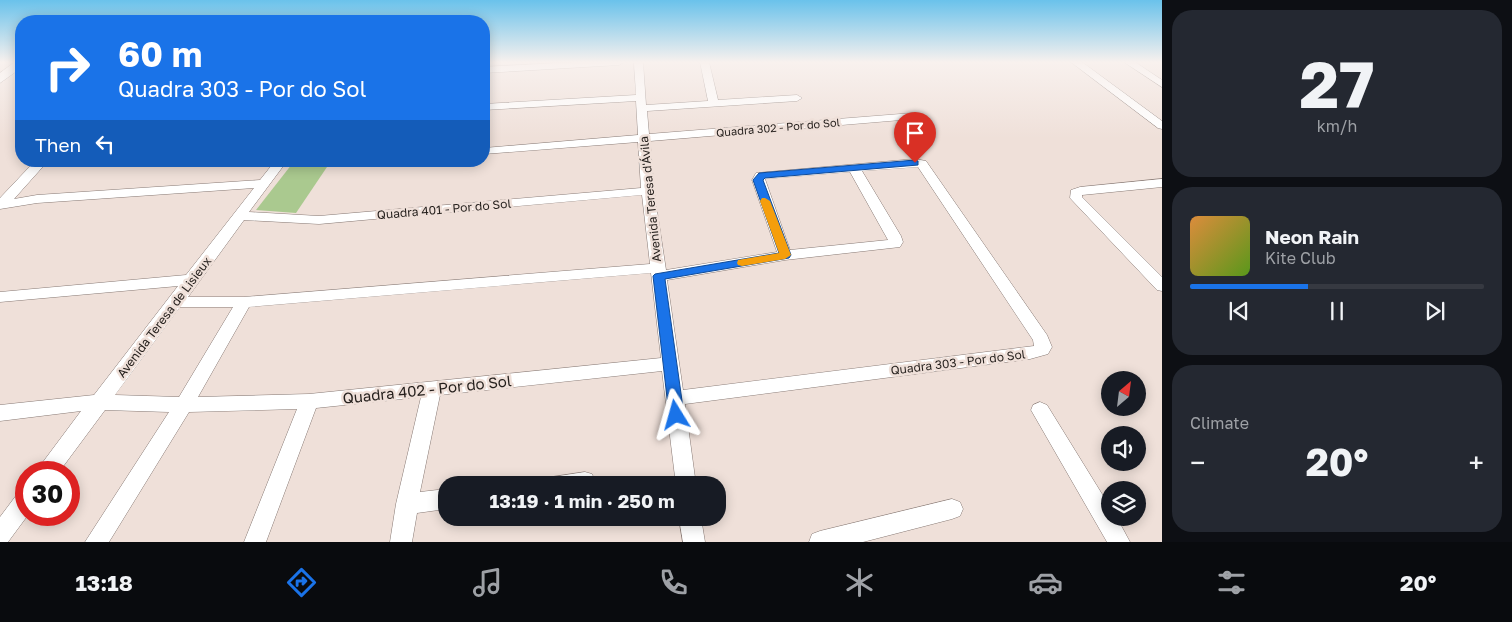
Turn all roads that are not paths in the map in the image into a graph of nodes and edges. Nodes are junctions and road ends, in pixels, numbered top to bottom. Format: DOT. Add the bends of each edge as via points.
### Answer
graph roads {
  1 [pos="640,87"];
  2 [pos="710,87"];
  3 [pos="1110,87"];
  4 [pos="797,98"];
  5 [pos="642,103"];
  6 [pos="714,104"];
  7 [pos="490,107"];
  8 [pos="913,116"];
  9 [pos="1162,126"];
  10 [pos="643,138"];
  11 [pos="490,151"];
  12 [pos="36,167"];
  13 [pos="278,167"];
  14 [pos="854,168"];
  15 [pos="266,183"];
  16 [pos="1156,184"];
  17 [pos="648,191"];
  18 [pos="1162,195"];
  19 [pos="1,205"];
  20 [pos="240,216"];
  21 [pos="785,255"];
  22 [pos="658,272"];
  23 [pos="192,280"];
  24 [pos="1162,286"];
  25 [pos="0,297"];
  26 [pos="176,302"];
  27 [pos="244,302"];
  28 [pos="670,364"];
  29 [pos="432,388"];
  30 [pos="674,398"];
  31 [pos="309,401"];
  32 [pos="99,402"];
  33 [pos="184,405"];
  34 [pos="1040,410"];
  35 [pos="0,413"];
  36 [pos="55,461"];
  37 [pos="685,476"];
  38 [pos="438,500"];
  39 [pos="407,504"];
  40 [pos="952,509"];
  41 [pos="15,515"];
  42 [pos="691,526"];
  43 [pos="0,535"];
  44 [pos="96,542"];
  45 [pos="255,542"];
  46 [pos="401,542"];
  47 [pos="694,542"];
  48 [pos="820,542"];
  49 [pos="1118,542"];
  1 -- 5 [label="street, Avenida Teresa d'Ávila"];
  2 -- 6 [label="street"];
  3 -- 9 [label="street"];
  4 -- 6 [label="street"];
  5 -- 6 [label="street"];
  5 -- 7 [label="street"];
  5 -- 10 [label="street, Avenida Teresa d'Ávila"];
  8 -- 10 [label="street, Quadra 302 - Por do Sol"];
  10 -- 11 [label="street"];
  10 -- 17 [label="street, Avenida Teresa d'Ávila"];
  12 -- 19 [label="street"];
  13 -- 15 [label="street, Avenida Teresa de Lisieux"];
  14 -- 21 [label="street, Quadra 303 - Por do Sol" via="760,176 758,180"];
  14 -- 21 [label="street" via="894,236 895,244"];
  14 -- 30 [label="street, Quadra 303 - Por do Sol" via="915,163 923,166 1041,338 1042,350"];
  15 -- 19 [label="street"];
  15 -- 20 [label="street, Avenida Teresa de Lisieux"];
  16 -- 18 [label="street"];
  16 -- 24 [label="street" via="1080,191 1076,198"];
  17 -- 20 [label="street, Quadra 401 - Por do Sol" via="326,220"];
  17 -- 22 [label="street, Avenida Teresa d'Ávila"];
  20 -- 23 [label="street, Avenida Teresa de Lisieux"];
  21 -- 22 [label="street"];
  22 -- 27 [label="street"];
  22 -- 28 [label="street, Avenida Teresa d'Ávila"];
  23 -- 25 [label="street"];
  23 -- 26 [label="street, Avenida Teresa de Lisieux"];
  26 -- 27 [label="street"];
  26 -- 32 [label="street, Avenida Teresa de Lisieux"];
  27 -- 33 [label="street"];
  28 -- 29 [label="street, Quadra 402 - Por do Sol"];
  28 -- 30 [label="street, Avenida Teresa d'Ávila"];
  29 -- 31 [label="street, Quadra 402 - Por do Sol"];
  29 -- 39 [label="street"];
  30 -- 37 [label="street, Avenida Teresa d'Ávila"];
  31 -- 33 [label="street, Quadra 402 - Por do Sol"];
  31 -- 45 [label="street"];
  32 -- 33 [label="street, Quadra 402 - Por do Sol"];
  32 -- 35 [label="street, Quadra 402 - Por do Sol"];
  32 -- 36 [label="street, Avenida Teresa de Lisieux"];
  33 -- 44 [label="street"];
  34 -- 49 [label="street"];
  38 -- 39 [label="street"];
  39 -- 46 [label="street"];
  40 -- 48 [label="street"];
  41 -- 43 [label="street"];
  42 -- 47 [label="street"];
}
